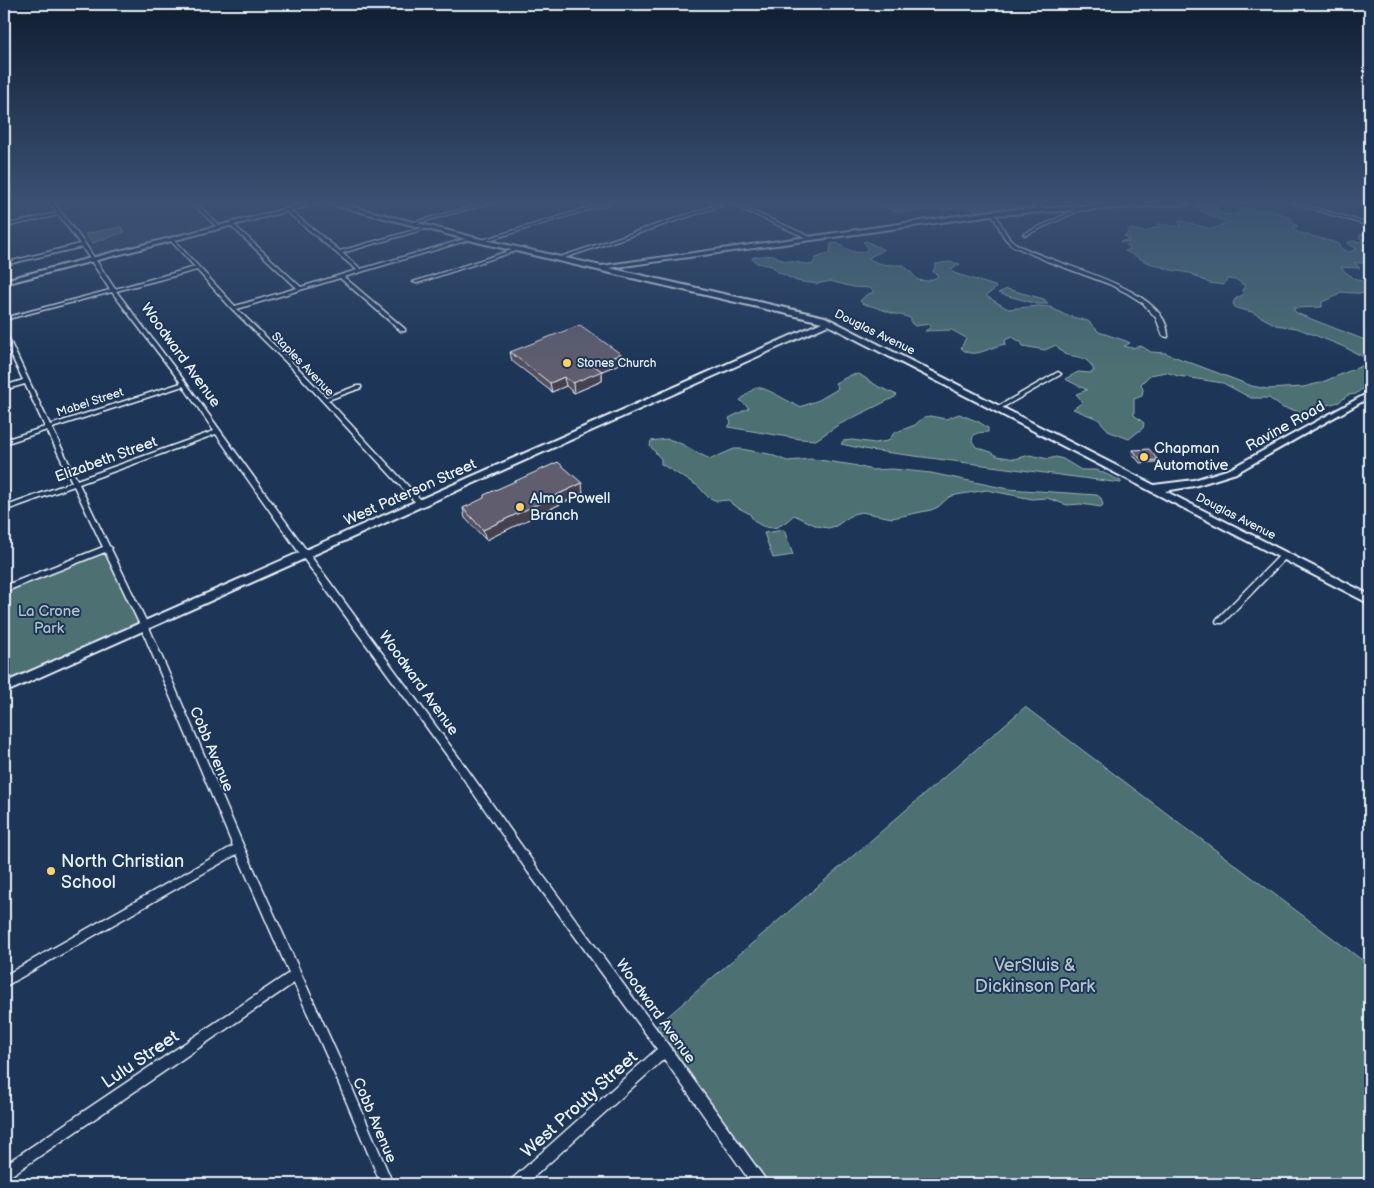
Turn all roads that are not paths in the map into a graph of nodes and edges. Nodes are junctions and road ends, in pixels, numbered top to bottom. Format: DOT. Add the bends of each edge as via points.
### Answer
graph roads {
  1 [pos="32,257"];
  2 [pos="103,257"];
  3 [pos="189,257"];
  4 [pos="267,257"];
  5 [pos="344,257"];
  6 [pos="406,257"];
  7 [pos="493,257"];
  8 [pos="673,257"];
  9 [pos="1043,257"];
  10 [pos="559,258"];
  11 [pos="93,260"];
  12 [pos="4,264"];
  13 [pos="626,264"];
  14 [pos="198,268"];
  15 [pos="600,268"];
  16 [pos="612,270"];
  17 [pos="361,271"];
  18 [pos="341,277"];
  19 [pos="4,282"];
  20 [pos="415,282"];
  21 [pos="301,289"];
  22 [pos="113,290"];
  23 [pos="234,308"];
  24 [pos="5,317"];
  25 [pos="828,322"];
  26 [pos="4,328"];
  27 [pos="403,330"];
  28 [pos="1166,336"];
  29 [pos="1058,374"];
  30 [pos="27,381"];
  31 [pos="184,384"];
  32 [pos="359,387"];
  33 [pos="4,388"];
  34 [pos="1370,394"];
  35 [pos="324,400"];
  36 [pos="998,408"];
  37 [pos="50,427"];
  38 [pos="216,432"];
  39 [pos="4,442"];
  40 [pos="77,483"];
  41 [pos="1153,488"];
  42 [pos="420,504"];
  43 [pos="4,509"];
  44 [pos="108,548"];
  45 [pos="305,555"];
  46 [pos="1284,556"];
  47 [pos="4,589"];
  48 [pos="1370,600"];
  49 [pos="1220,621"];
  50 [pos="144,625"];
  51 [pos="4,688"];
  52 [pos="239,848"];
  53 [pos="296,975"];
  54 [pos="4,982"];
  55 [pos="665,1050"];
  56 [pos="4,1172"];
  57 [pos="387,1184"];
  58 [pos="517,1184"];
  59 [pos="760,1184"];
  1 -- 12 [label="street"];
  2 -- 11 [label="street"];
  3 -- 14 [label="street, Staples Avenue"];
  4 -- 21 [label="street"];
  5 -- 17 [label="street"];
  6 -- 17 [label="street"];
  7 -- 20 [label="street"];
  8 -- 13 [label="street"];
  9 -- 28 [label="street" via="1134,295 1157,314"];
  10 -- 15 [label="street, Douglas Avenue"];
  11 -- 19 [label="street"];
  11 -- 22 [label="street, Woodward Avenue"];
  13 -- 15 [label="street"];
  13 -- 16 [label="street"];
  14 -- 22 [label="street"];
  14 -- 23 [label="street, Staples Avenue"];
  15 -- 16 [label="street, Douglas Avenue"];
  16 -- 25 [label="street, Douglas Avenue"];
  17 -- 18 [label="street"];
  18 -- 21 [label="street"];
  18 -- 27 [label="street"];
  21 -- 23 [label="street"];
  22 -- 24 [label="street"];
  22 -- 31 [label="street, Woodward Avenue"];
  23 -- 35 [label="street, Staples Avenue"];
  24 -- 26 [label="street, Cobb Avenue"];
  25 -- 36 [label="street, Douglas Avenue"];
  25 -- 42 [label="street, West Paterson Street"];
  26 -- 30 [label="street, Cobb Avenue" via="4,335"];
  29 -- 36 [label="street"];
  30 -- 33 [label="street"];
  30 -- 37 [label="street, Cobb Avenue"];
  31 -- 37 [label="street, Mabel Street"];
  31 -- 38 [label="street, Woodward Avenue"];
  32 -- 35 [label="street"];
  34 -- 41 [label="street, Ravine Road" via="1233,471 1173,488"];
  35 -- 42 [label="street, Staples Avenue"];
  36 -- 41 [label="street, Douglas Avenue"];
  37 -- 39 [label="street, Mabel Street"];
  37 -- 40 [label="street, Cobb Avenue"];
  38 -- 40 [label="street, Elizabeth Street"];
  38 -- 45 [label="street, Woodward Avenue"];
  40 -- 43 [label="street, Elizabeth Street"];
  40 -- 44 [label="street, Cobb Avenue"];
  41 -- 46 [label="street, Douglas Avenue"];
  42 -- 45 [label="street, West Paterson Street"];
  44 -- 47 [label="street"];
  44 -- 50 [label="street, Cobb Avenue"];
  45 -- 50 [label="street, West Paterson Street"];
  45 -- 55 [label="street, Woodward Avenue"];
  46 -- 48 [label="street, Douglas Avenue"];
  46 -- 49 [label="street"];
  50 -- 51 [label="street, West Paterson Street"];
  50 -- 52 [label="street, Cobb Avenue"];
  52 -- 53 [label="street, Cobb Avenue"];
  52 -- 54 [label="street"];
  53 -- 56 [label="street, Lulu Street"];
  53 -- 57 [label="street, Cobb Avenue"];
  55 -- 58 [label="street, West Prouty Street"];
  55 -- 59 [label="street, Woodward Avenue"];
}
